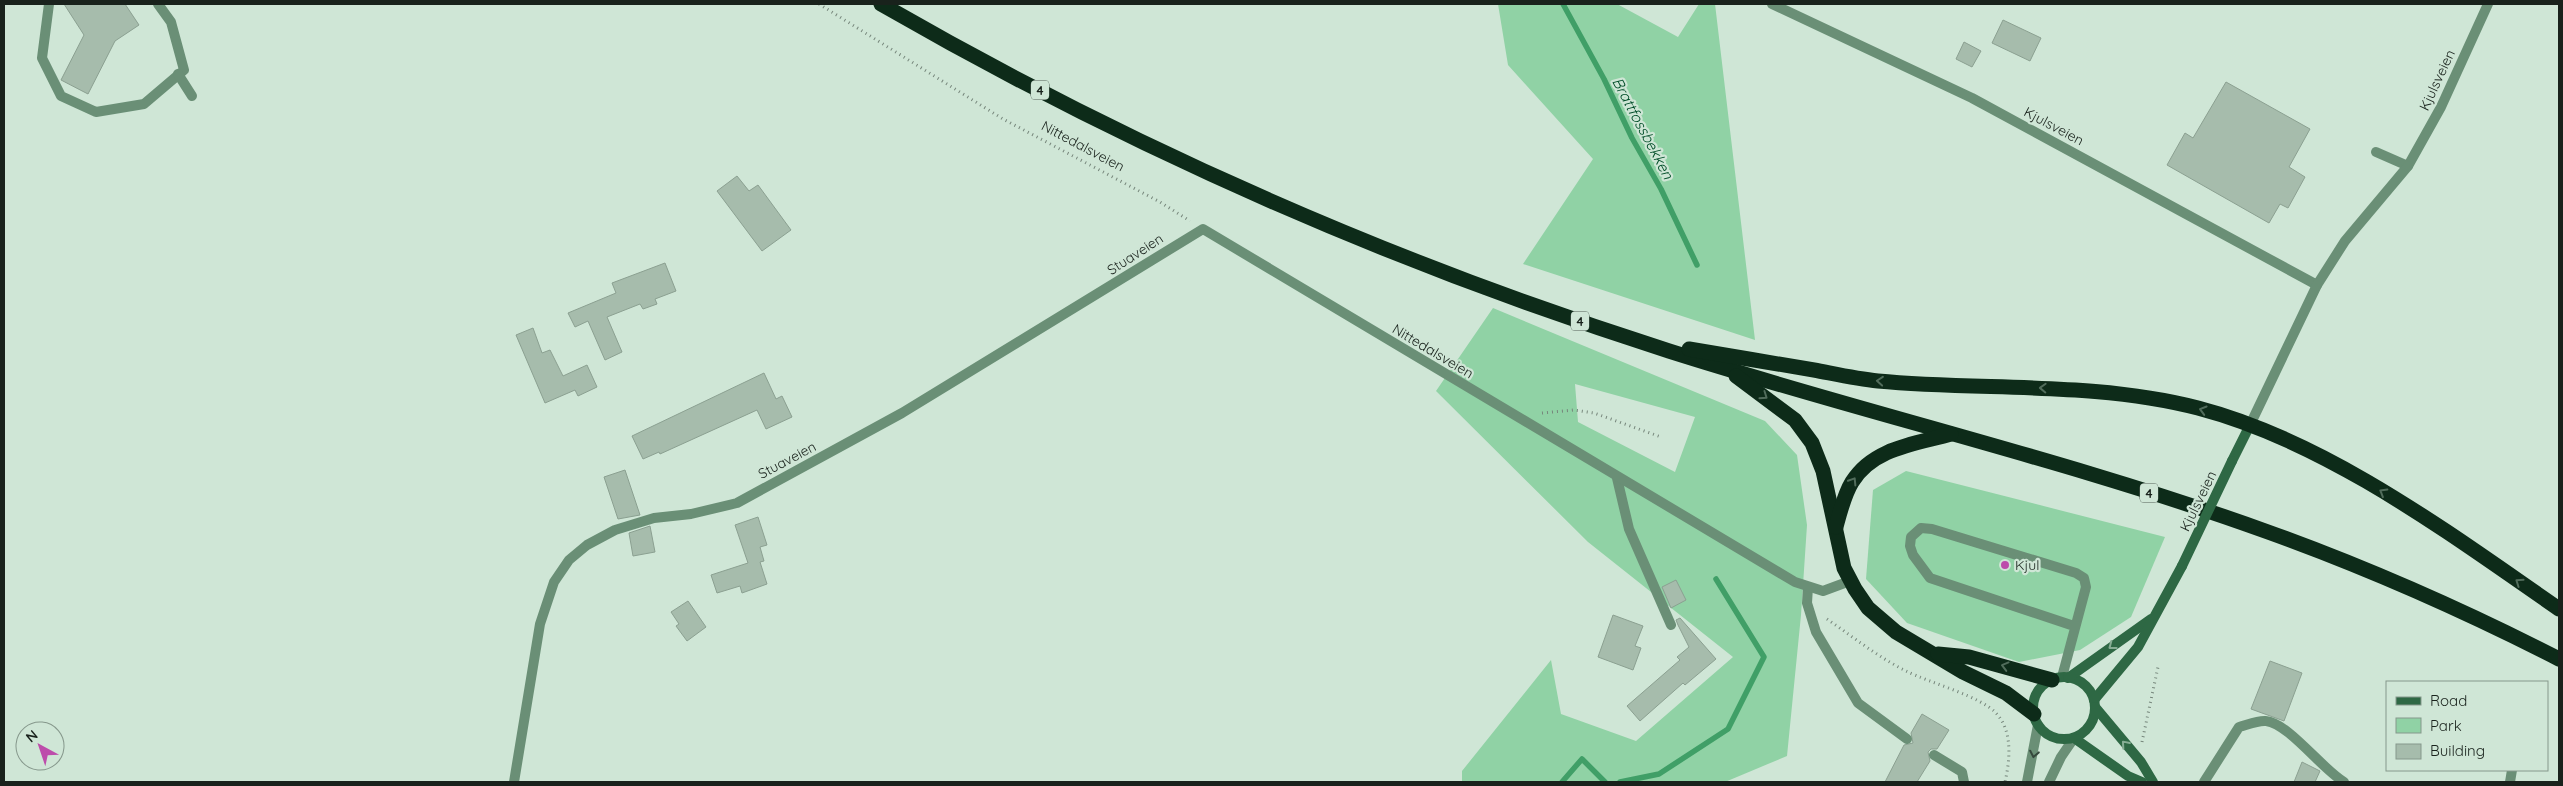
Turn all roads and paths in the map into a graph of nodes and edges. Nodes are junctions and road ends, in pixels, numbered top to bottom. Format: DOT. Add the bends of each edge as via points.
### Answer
graph roads {
  1 [pos="49,4"];
  2 [pos="158,4"];
  3 [pos="819,4"];
  4 [pos="881,4"];
  5 [pos="1772,4"];
  6 [pos="2488,4"];
  7 [pos="178,74"];
  8 [pos="192,96"];
  9 [pos="2376,152"];
  10 [pos="2408,166"];
  11 [pos="1203,229"];
  12 [pos="2317,285"];
  13 [pos="1638,341"];
  14 [pos="1724,368"];
  15 [pos="1514,416"];
  16 [pos="2250,424"];
  17 [pos="1951,434"];
  18 [pos="1661,437"];
  19 [pos="1617,478"];
  20 [pos="1836,527"];
  21 [pos="1850,581"];
  22 [pos="1808,588"];
  23 [pos="1807,603"];
  24 [pos="2559,609"];
  25 [pos="2152,618"];
  26 [pos="1670,625"];
  27 [pos="2074,626"];
  28 [pos="1936,654"];
  29 [pos="2559,659"];
  30 [pos="2158,667"];
  31 [pos="2061,678"];
  32 [pos="2095,704"];
  33 [pos="2036,720"];
  34 [pos="2074,738"];
  35 [pos="1908,739"];
  36 [pos="2140,748"];
  37 [pos="1934,755"];
  38 [pos="514,782"];
  39 [pos="1964,782"];
  40 [pos="2005,782"];
  41 [pos="2027,782"];
  42 [pos="2048,782"];
  43 [pos="2142,782"];
  44 [pos="2153,782"];
  45 [pos="2204,782"];
  46 [pos="2344,782"];
  1 -- 7 [label="street" via="42,58 61,96 96,112 144,104"];
  2 -- 7 [label="street" via="171,22 184,70"];
  3 -- 11 [label="path, Nittedalsveien" via="1003,119 1160,202"];
  4 -- 13 [label="highway, 4" via="1025,83 1155,148 1266,198 1465,280"];
  5 -- 12 [label="street, Kjulsveien" via="1972,98"];
  6 -- 10 [label="street, Kjulsveien" via="2441,107"];
  7 -- 8 [label="street"];
  9 -- 10 [label="street"];
  10 -- 12 [label="street, Kjulsveien" via="2345,241"];
  11 -- 15 [label="street, Nittedalsveien"];
  11 -- 38 [label="street, Stuaveien" via="902,413 737,503 692,514 654,518 615,530 586,545 569,560 554,582 540,624"];
  12 -- 16 [label="street, Kjulsveien"];
  13 -- 14 [label="highway, 4"];
  16 -- 13 [label="highway, 4, one-way" via="2198,408 2142,398 2050,388 1876,381"];
  14 -- 17 [label="highway, 4"];
  14 -- 20 [label="highway, 4, one-way" via="1778,406 1809,438 1818,457"];
  15 -- 18 [label="path" via="1574,410"];
  15 -- 19 [label="street, Nittedalsveien"];
  24 -- 16 [label="highway, 4, one-way" via="2374,486"];
  16 -- 25 [label="main road, Kjulsveien, bridge" via="2182,566"];
  20 -- 17 [label="highway, 4, one-way" via="1851,484 1869,462 1895,449"];
  17 -- 29 [label="highway, 4" via="2194,506 2277,535 2442,602"];
  19 -- 22 [label="street, Nittedalsveien"];
  19 -- 26 [label="street" via="1629,529"];
  20 -- 21 [label="highway, 4" via="1840,557"];
  21 -- 22 [label="street" via="1823,591"];
  21 -- 28 [label="highway, 4" via="1860,599 1881,621 1906,639"];
  22 -- 23 [label="street"];
  23 -- 35 [label="street" via="1816,632 1858,703"];
  23 -- 40 [label="path" via="1887,660 1990,707 2007,732"];
  25 -- 31 [label="main road, Kjulsveien, one-way"];
  25 -- 32 [label="main road, Kjulsveien" via="2138,647"];
  27 -- 27 [label="street" via="2086,587 2084,578 2076,573 1932,529 1921,528 1911,537 1913,554 1930,578"];
  27 -- 31 [label="street"];
  31 -- 28 [label="highway, 4, one-way" via="1969,657"];
  28 -- 33 [label="highway, 4" via="1963,672 2006,693"];
  30 -- 36 [label="path"];
  31 -- 32 [label="main road" via="2082,682"];
  31 -- 33 [label="main road" via="2037,694"];
  32 -- 34 [label="main road" via="2092,722"];
  44 -- 32 [label="main road, one-way"];
  33 -- 34 [label="main road" via="2052,737"];
  33 -- 41 [label="street, one-way"];
  34 -- 42 [label="street"];
  34 -- 43 [label="main road" via="2128,776"];
  37 -- 39 [label="street" via="1962,772"];
  45 -- 46 [label="street" via="2239,727 2266,721 2286,730 2330,774"];
}
